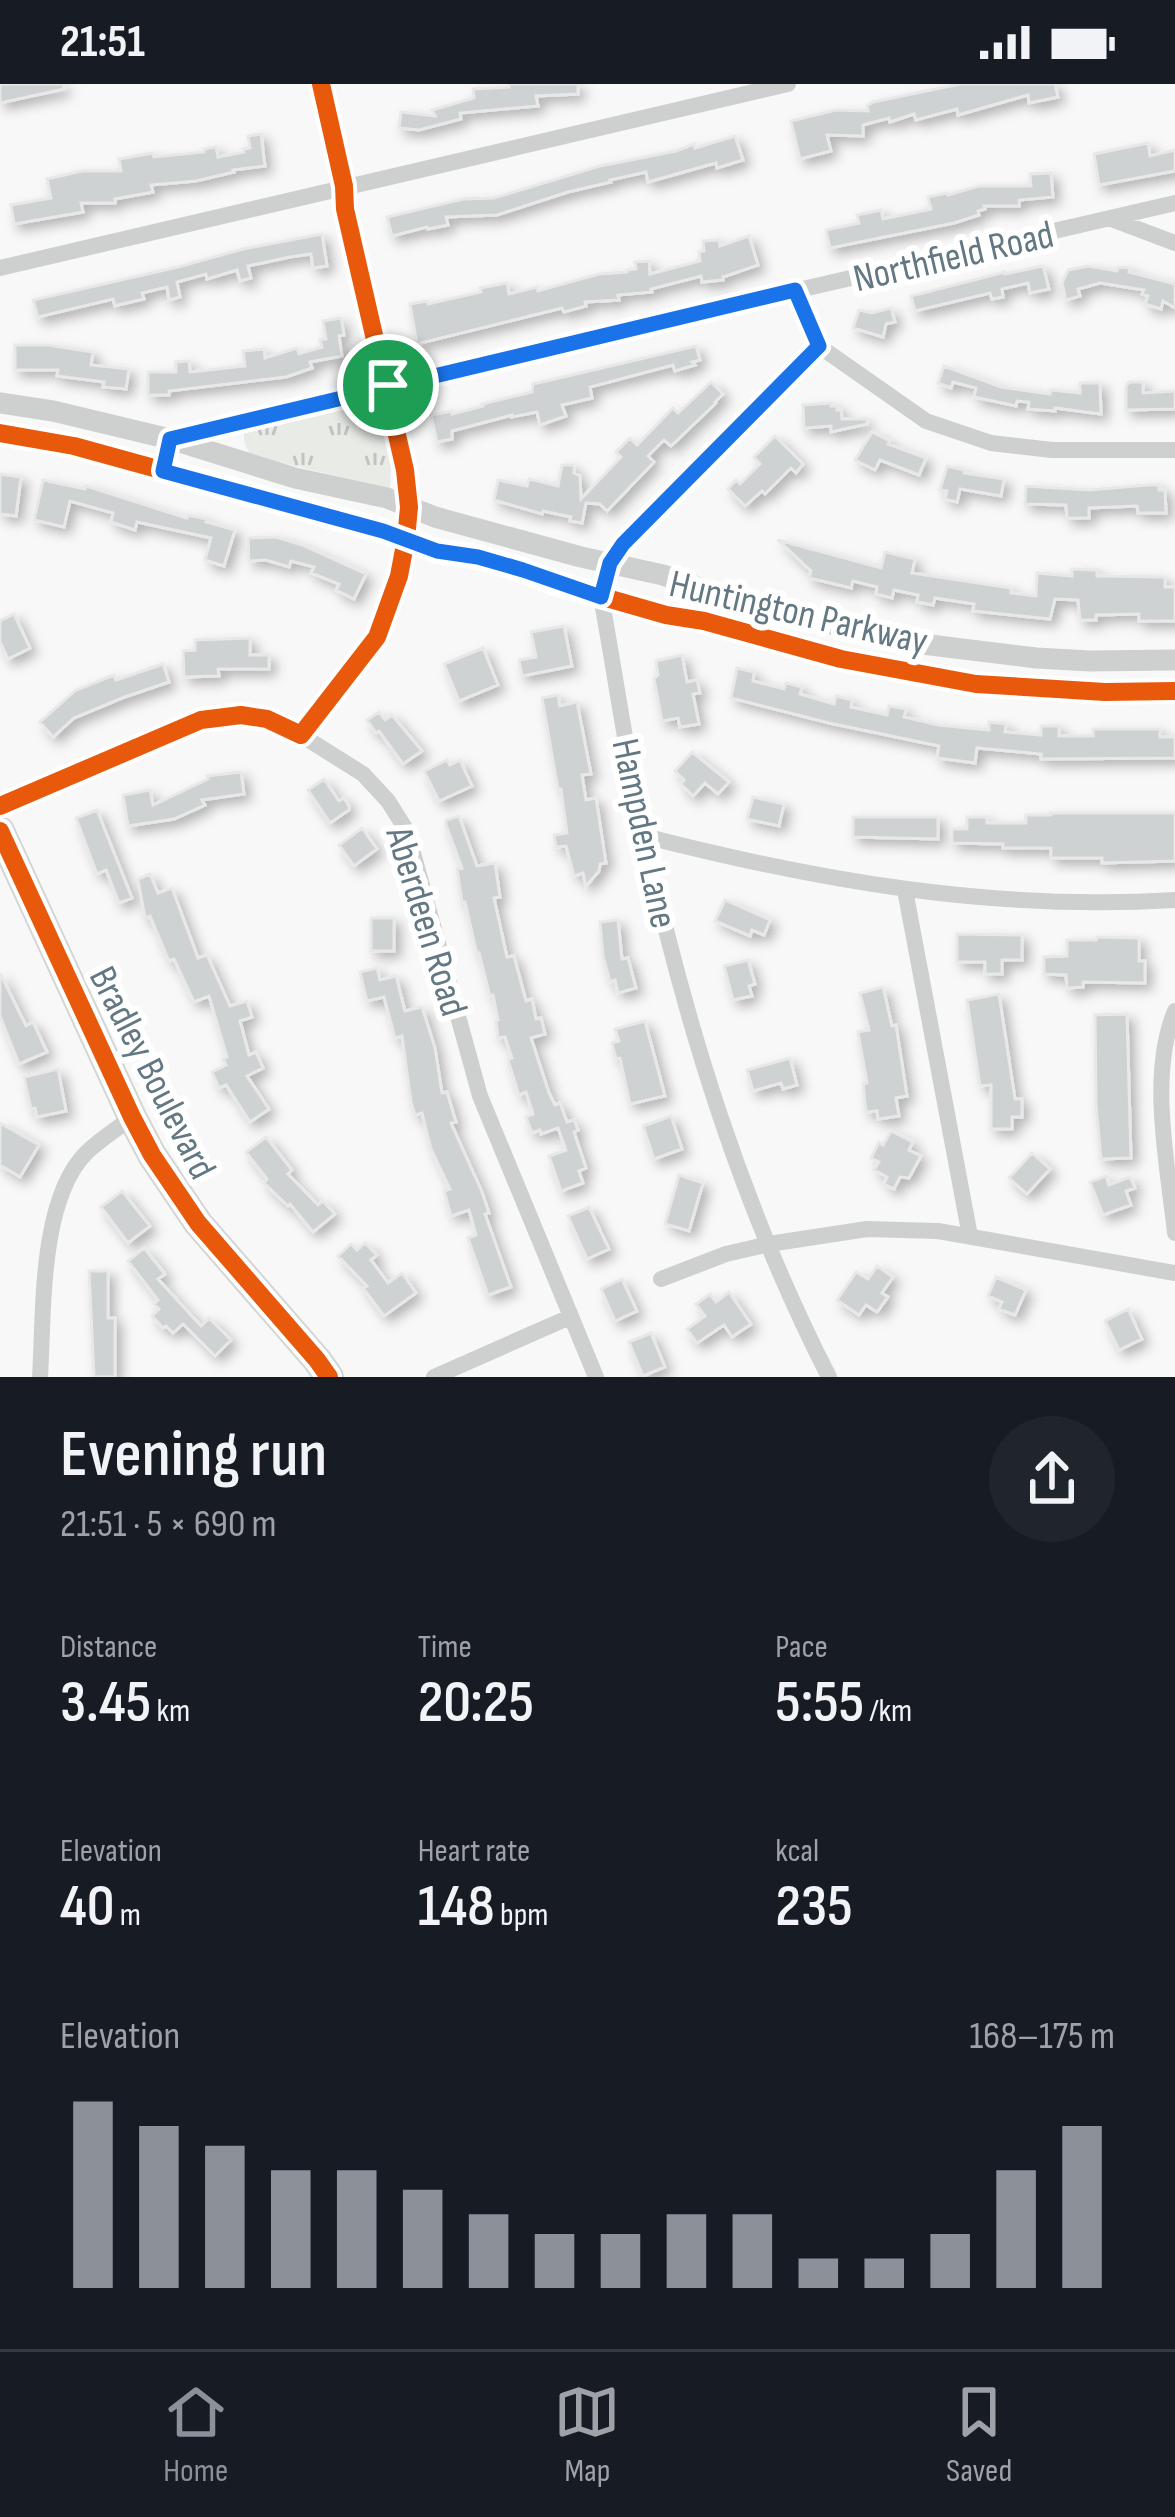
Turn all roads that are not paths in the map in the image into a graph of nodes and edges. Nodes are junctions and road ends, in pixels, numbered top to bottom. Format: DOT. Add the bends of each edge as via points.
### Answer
graph roads {
  1 [pos="788,84"];
  2 [pos="1175,203"];
  3 [pos="1111,220"];
  4 [pos="1175,242"];
  5 [pos="0,268"];
  6 [pos="364,286"];
  7 [pos="795,290"];
  8 [pos="819,346"];
  9 [pos="388,385"];
  10 [pos="0,403"];
  11 [pos="0,433"];
  12 [pos="170,439"];
  13 [pos="1175,450"];
  14 [pos="163,471"];
  15 [pos="409,507"];
  16 [pos="406,539"];
  17 [pos="610,563"];
  18 [pos="601,597"];
  19 [pos="1175,660"];
  20 [pos="1175,691"];
  21 [pos="301,735"];
  22 [pos="0,806"];
  23 [pos="0,831"];
  24 [pos="644,836"];
  25 [pos="905,890"];
  26 [pos="1175,900"];
  27 [pos="1175,1011"];
  28 [pos="132,1117"];
  29 [pos="1175,1233"];
  30 [pos="970,1236"];
  31 [pos="769,1244"];
  32 [pos="1175,1273"];
  33 [pos="661,1279"];
  34 [pos="570,1317"];
  35 [pos="40,1377"];
  36 [pos="328,1377"];
  37 [pos="434,1377"];
  38 [pos="596,1377"];
  39 [pos="830,1377"];
  1 -- 5 [label="street"];
  2 -- 3 [label="street, Northfield Road"];
  3 -- 4 [label="street"];
  3 -- 7 [label="street, Northfield Road"];
  6 -- 9 [label="street"];
  7 -- 8 [label="street"];
  7 -- 9 [label="street, Northfield Road"];
  8 -- 13 [label="street" via="926,421 991,443"];
  8 -- 17 [label="street, Hampden Lane"];
  9 -- 12 [label="street, Northfield Road"];
  9 -- 15 [label="street"];
  10 -- 12 [label="street, Huntington Parkway"];
  11 -- 14 [label="street, Huntington Parkway"];
  12 -- 14 [label="street"];
  12 -- 15 [label="street, Huntington Parkway"];
  14 -- 16 [label="street, Huntington Parkway"];
  15 -- 16 [label="street"];
  15 -- 17 [label="street, Huntington Parkway"];
  16 -- 18 [label="street, Huntington Parkway"];
  16 -- 21 [label="street" via="377,637"];
  17 -- 18 [label="street, Hampden Lane"];
  17 -- 19 [label="street, Huntington Parkway" via="914,643 1054,659"];
  18 -- 20 [label="street, Huntington Parkway" via="957,681"];
  18 -- 24 [label="street, Hampden Lane"];
  21 -- 22 [label="street, Aberdeen Road" via="241,715 201,720"];
  21 -- 34 [label="street, Aberdeen Road" via="363,773 407,831 480,1096"];
  23 -- 28 [label="main road, Bradley Boulevard"];
  24 -- 25 [label="street"];
  24 -- 31 [label="street, Hampden Lane" via="702,1068"];
  25 -- 26 [label="street" via="1016,901"];
  25 -- 30 [label="street"];
  27 -- 29 [label="street" via="1161,1087"];
  28 -- 35 [label="street" via="85,1154 54,1214"];
  28 -- 36 [label="main road, Bradley Boulevard" via="198,1223"];
  30 -- 31 [label="street" via="867,1229"];
  30 -- 32 [label="street"];
  31 -- 33 [label="street"];
  31 -- 39 [label="street, Hampden Lane"];
  34 -- 37 [label="street"];
  34 -- 38 [label="street, Aberdeen Road"];
}
